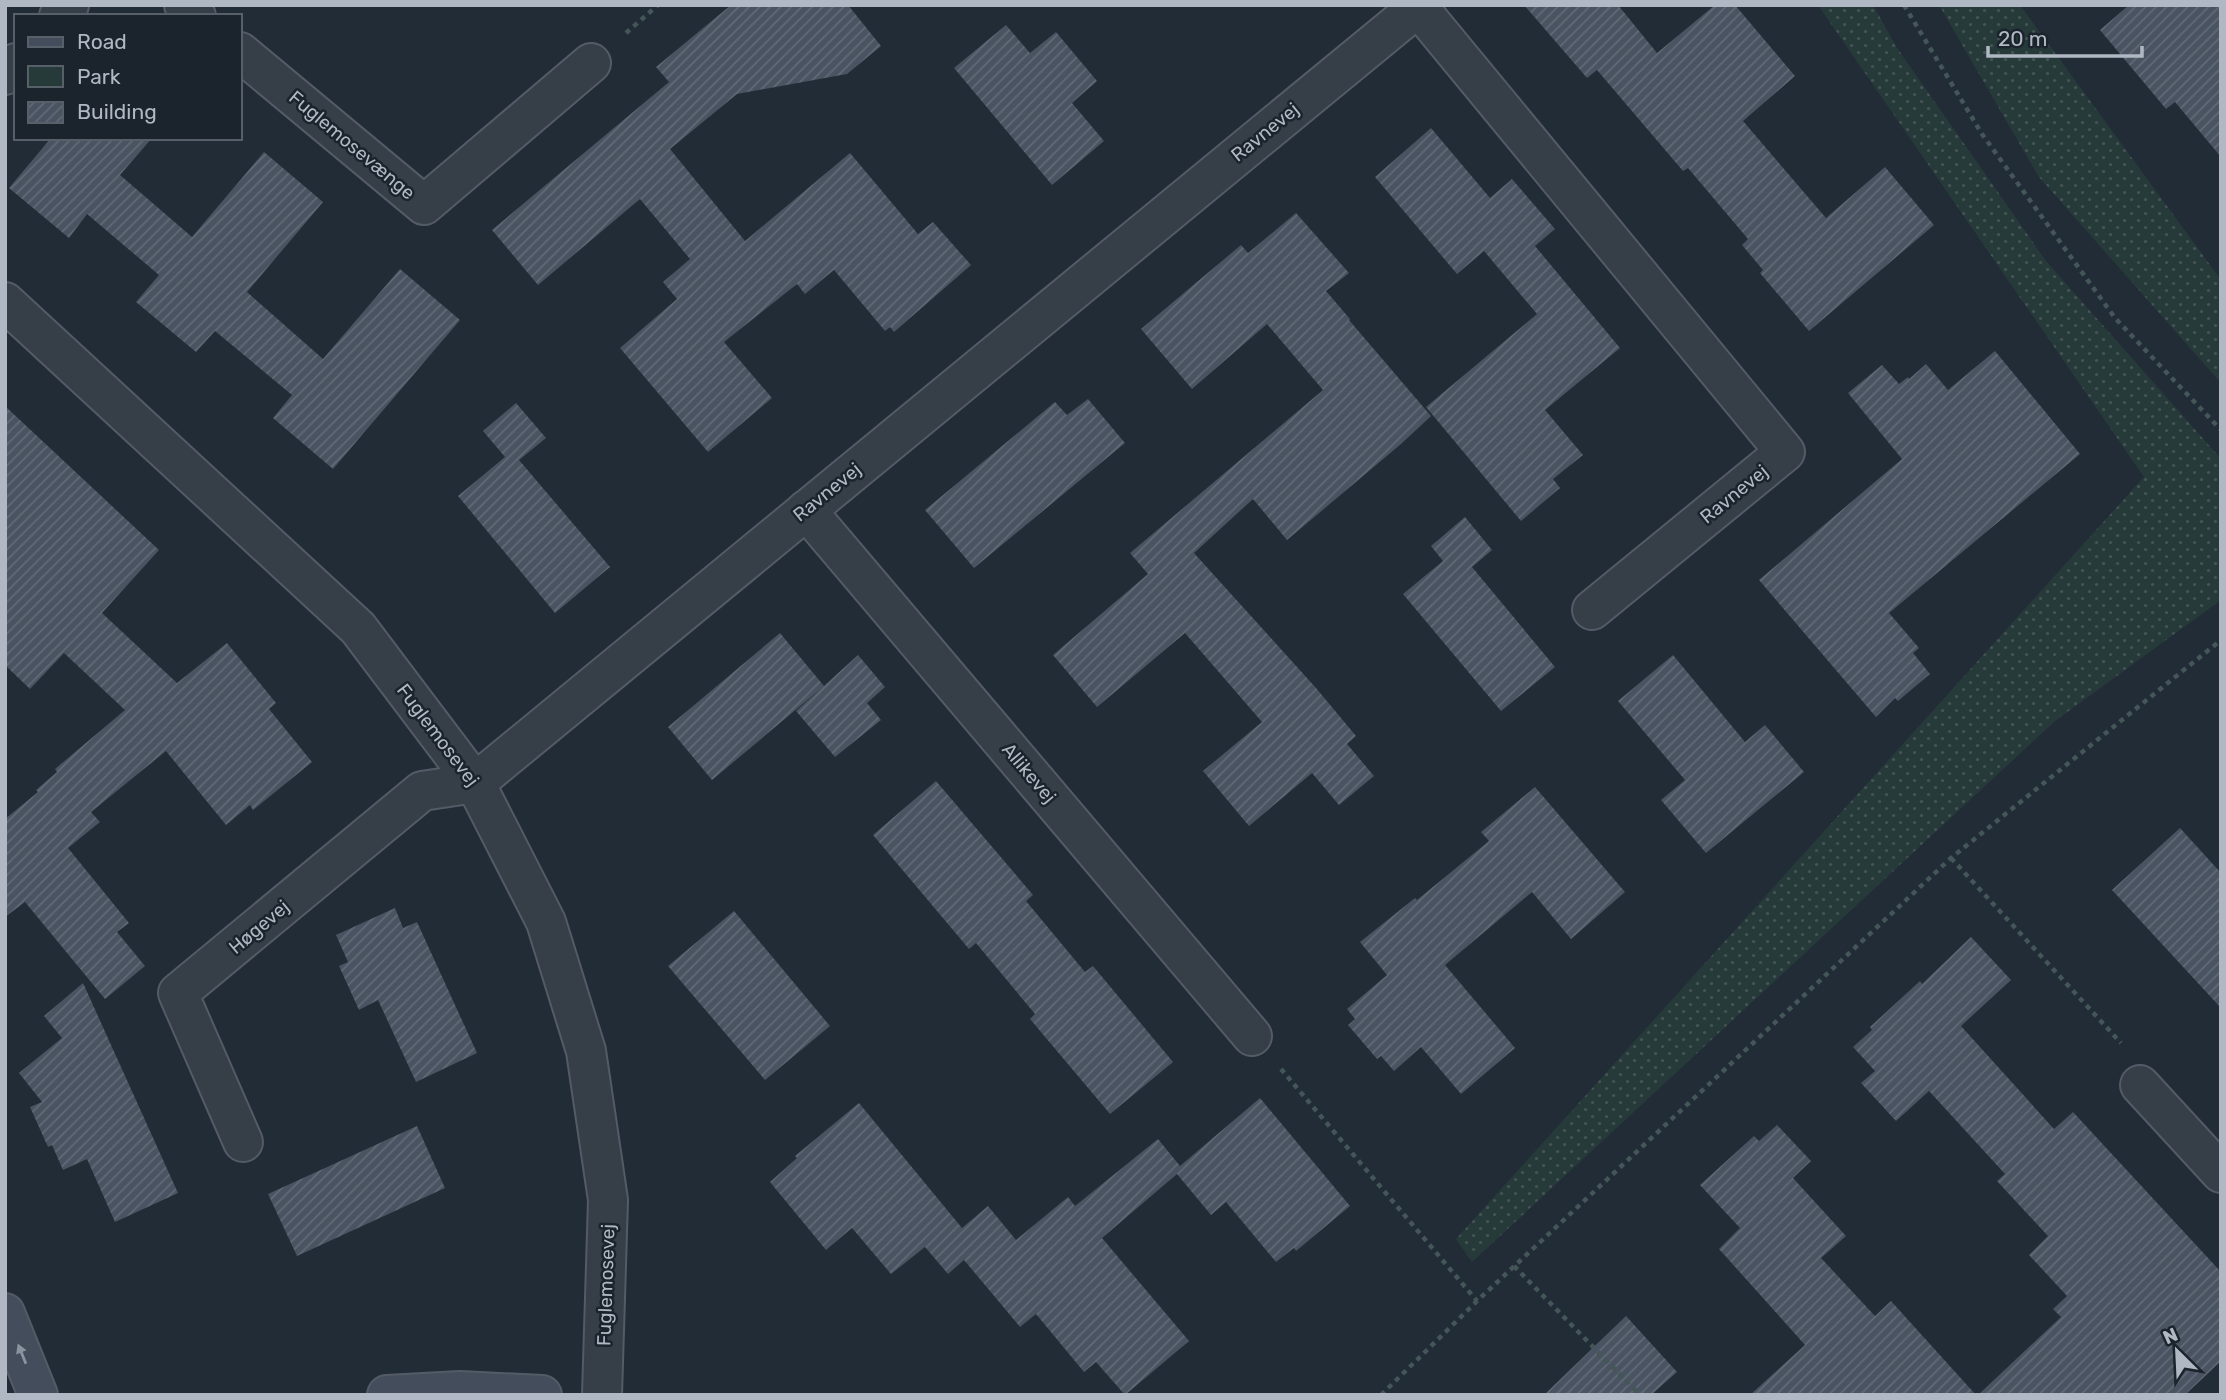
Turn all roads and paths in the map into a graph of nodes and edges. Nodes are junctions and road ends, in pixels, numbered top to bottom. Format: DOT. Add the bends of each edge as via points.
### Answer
graph roads {
  1 [pos="1904,5"];
  2 [pos="242,54"];
  3 [pos="591,63"];
  4 [pos="5,302"];
  5 [pos="2221,430"];
  6 [pos="806,510"];
  7 [pos="1592,610"];
  8 [pos="2221,640"];
  9 [pos="475,783"];
  10 [pos="1951,858"];
  11 [pos="1252,1036"];
  12 [pos="2140,1085"];
  13 [pos="243,1142"];
  14 [pos="2221,1172"];
  15 [pos="1514,1266"];
  16 [pos="1477,1301"];
  17 [pos="5,1313"];
  18 [pos="38,1395"];
  19 [pos="387,1395"];
  20 [pos="542,1395"];
  21 [pos="602,1395"];
  22 [pos="1381,1395"];
  23 [pos="1640,1395"];
  1 -- 5 [label="path" via="1982,134 2116,318"];
  2 -- 3 [label="street, Fuglemosevænge" via="424,205"];
  4 -- 9 [label="street, Fuglemosevej" via="358,628"];
  6 -- 7 [label="street, Ravnevej" via="1418,7 1784,452"];
  6 -- 9 [label="street, Ravnevej"];
  6 -- 11 [label="street, Allikevej"];
  8 -- 10 [label="path"];
  9 -- 13 [label="street, Høgevej" via="422,791 178,993"];
  9 -- 21 [label="street, Fuglemosevej" via="546,922 586,1051 608,1200"];
  10 -- 12 [label="path" via="2124,1046"];
  10 -- 15 [label="path"];
  11 -- 16 [label="path"];
  12 -- 14 [label="street"];
  15 -- 16 [label="path"];
  15 -- 23 [label="path"];
  16 -- 22 [label="path"];
  18 -- 17 [label="street, one-way"];
  19 -- 20 [label="street" via="460,1391"];
}
